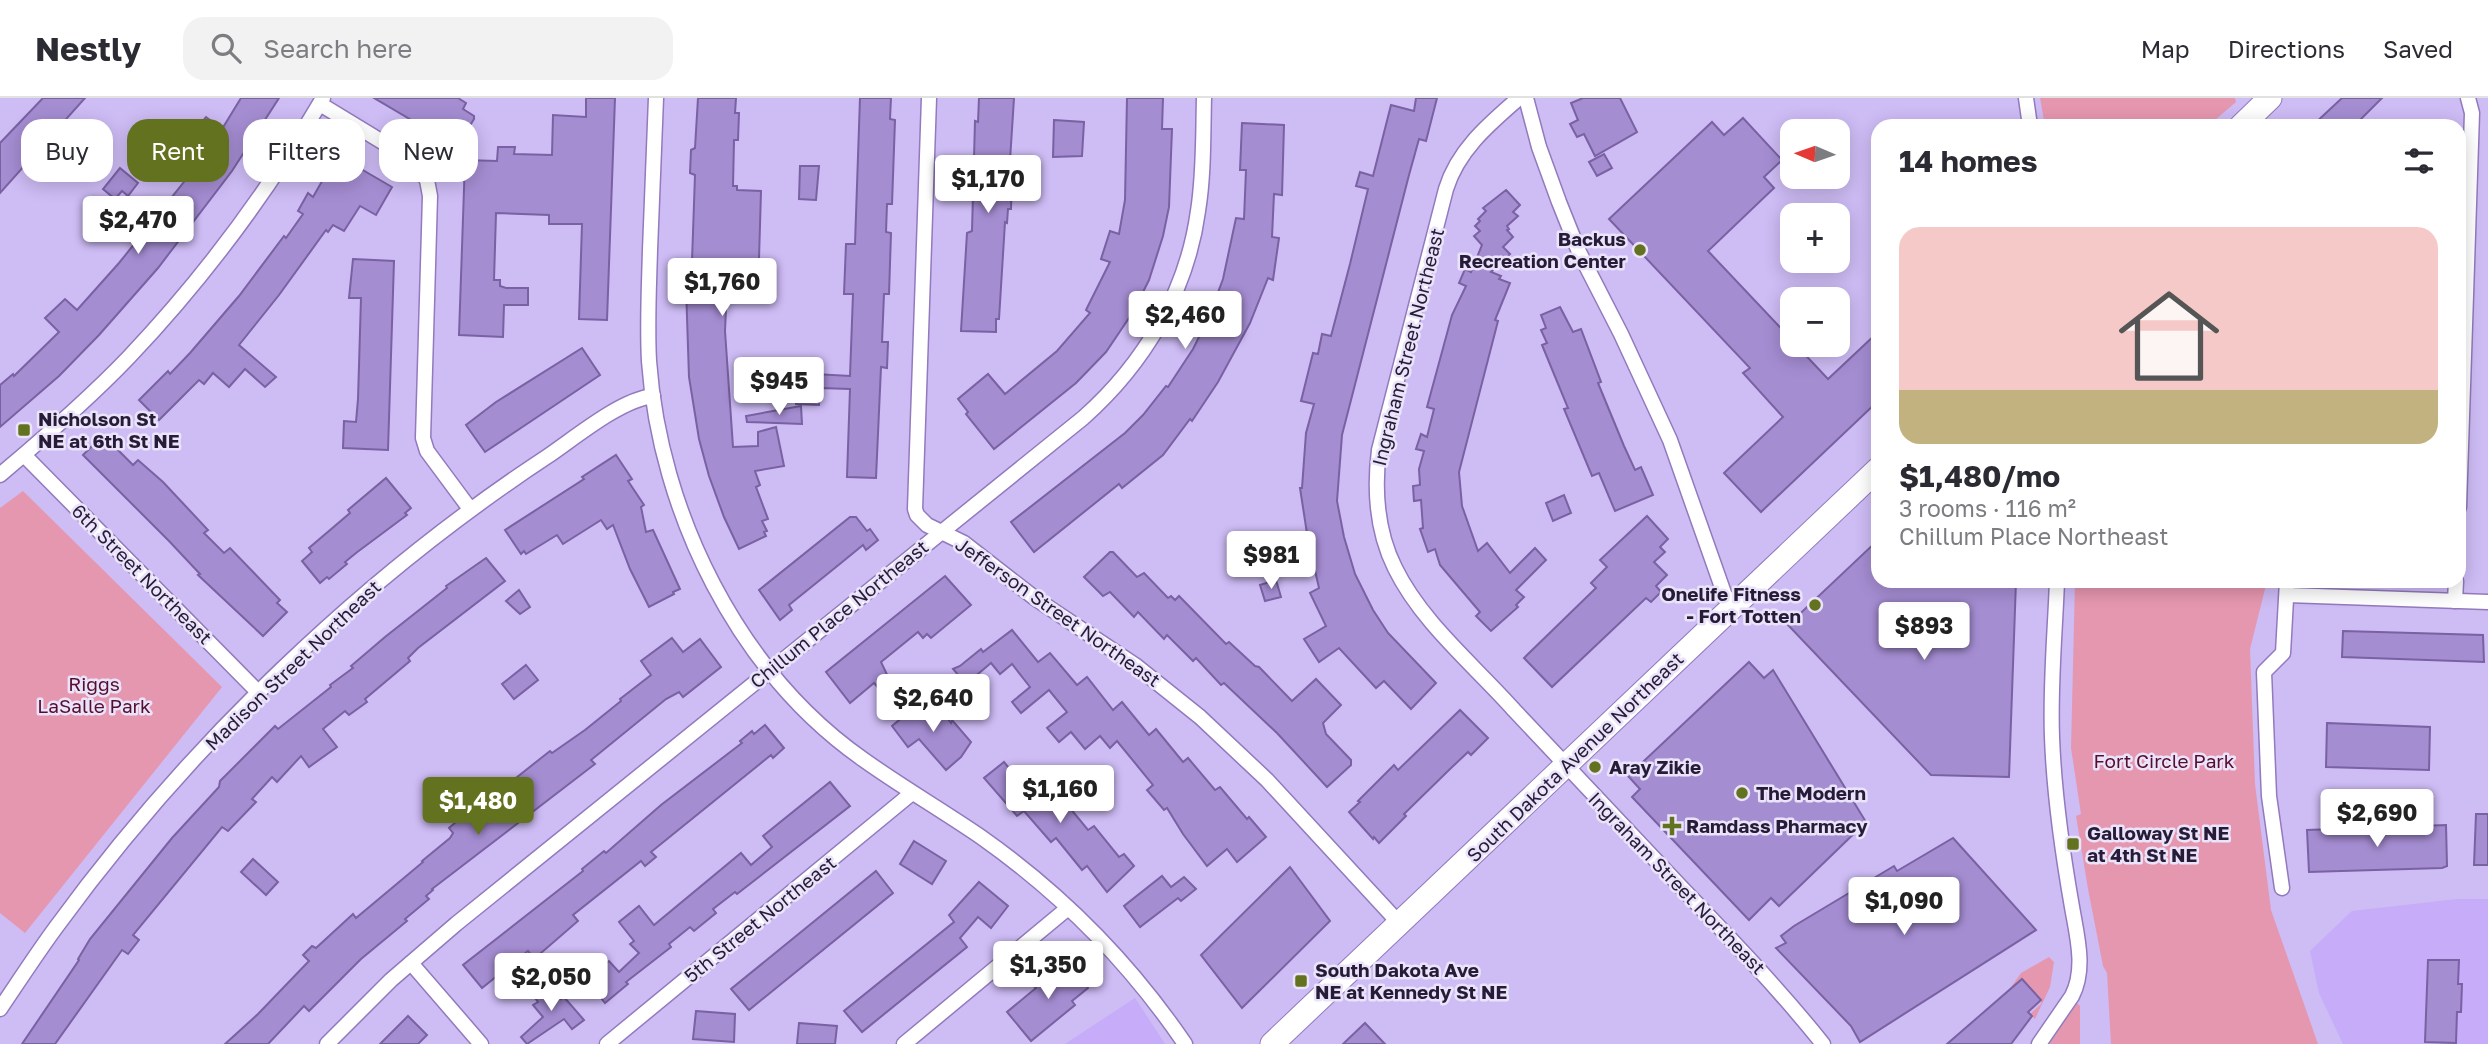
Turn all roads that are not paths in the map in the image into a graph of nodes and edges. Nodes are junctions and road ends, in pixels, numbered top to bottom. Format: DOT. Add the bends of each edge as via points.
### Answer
graph roads {
  1 [pos="656,98"];
  2 [pos="929,98"];
  3 [pos="1204,98"];
  4 [pos="1519,98"];
  5 [pos="1526,98"];
  6 [pos="2025,98"];
  7 [pos="2270,98"];
  8 [pos="2468,98"];
  9 [pos="321,101"];
  10 [pos="2029,119"];
  11 [pos="2252,119"];
  12 [pos="2466,295"];
  13 [pos="653,396"];
  14 [pos="24,455"];
  15 [pos="0,475"];
  16 [pos="1871,476"];
  17 [pos="470,509"];
  18 [pos="942,531"];
  19 [pos="2057,588"];
  20 [pos="2287,588"];
  21 [pos="2456,588"];
  22 [pos="2455,601"];
  23 [pos="2488,602"];
  24 [pos="1730,610"];
  25 [pos="770,669"];
  26 [pos="259,693"];
  27 [pos="1565,766"];
  28 [pos="912,793"];
  29 [pos="2282,888"];
  30 [pos="1068,908"];
  31 [pos="1399,923"];
  32 [pos="411,963"];
  33 [pos="0,1009"];
  34 [pos="327,1044"];
  35 [pos="481,1044"];
  36 [pos="607,1044"];
  37 [pos="904,1044"];
  38 [pos="1185,1044"];
  39 [pos="1272,1044"];
  40 [pos="1823,1044"];
  41 [pos="2039,1044"];
  1 -- 13 [label="street" via="648,327"];
  2 -- 18 [label="street, Jefferson Street Northeast" via="915,509 922,522"];
  3 -- 18 [label="street, Chillum Place Northeast" via="1200,191 1192,242 1176,290 1143,352 1091,411"];
  4 -- 27 [label="street, Ingraham Street Northeast" via="1469,145 1447,184 1379,450 1378,507 1388,552 1414,600"];
  5 -- 24 [label="street" via="1559,202 1670,440"];
  6 -- 10 [label="street"];
  7 -- 11 [label="main road"];
  8 -- 12 [label="street" via="2472,113"];
  9 -- 14 [label="street" via="258,198 177,303 121,365"];
  9 -- 17 [label="street" via="412,160 427,180 423,438 427,451"];
  13 -- 17 [label="street, Madison Street Northeast" via="624,406"];
  13 -- 25 [label="street" via="666,461 697,548 728,610"];
  14 -- 15 [label="street"];
  14 -- 26 [label="street, 6th Street Northeast"];
  16 -- 24 [label="main road, South Dakota Avenue Northeast"];
  17 -- 26 [label="street, Madison Street Northeast" via="356,603"];
  18 -- 25 [label="street, Chillum Place Northeast"];
  18 -- 31 [label="street, Jefferson Street Northeast" via="1135,665 1200,717 1267,780"];
  19 -- 41 [label="street" via="2053,754 2079,971 2076,988"];
  20 -- 22 [label="street"];
  20 -- 29 [label="street" via="2283,653 2264,672 2269,796"];
  21 -- 22 [label="street"];
  22 -- 23 [label="street"];
  24 -- 27 [label="main road, South Dakota Avenue Northeast"];
  25 -- 28 [label="street" via="836,739"];
  25 -- 32 [label="street, Chillum Place Northeast"];
  26 -- 33 [label="street, Madison Street Northeast" via="114,852"];
  27 -- 31 [label="main road, South Dakota Avenue Northeast"];
  27 -- 40 [label="street, Ingraham Street Northeast" via="1770,981"];
  28 -- 30 [label="street" via="982,838"];
  28 -- 36 [label="street, 5th Street Northeast"];
  30 -- 37 [label="street"];
  30 -- 38 [label="street" via="1152,996"];
  31 -- 39 [label="main road, South Dakota Avenue Northeast"];
  32 -- 34 [label="street, Chillum Place Northeast"];
  32 -- 35 [label="street"];
}
